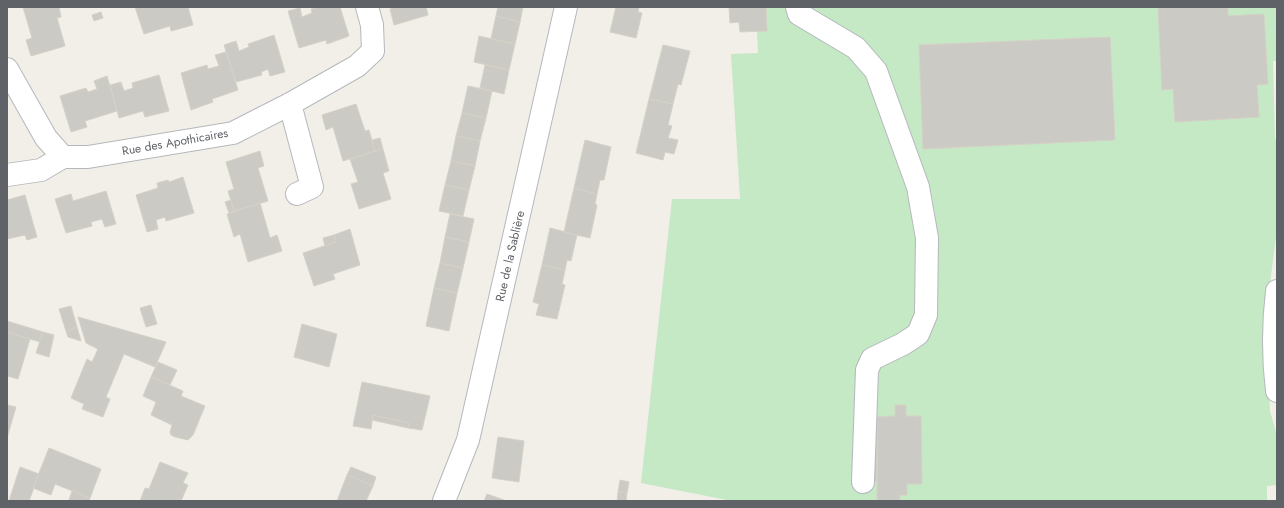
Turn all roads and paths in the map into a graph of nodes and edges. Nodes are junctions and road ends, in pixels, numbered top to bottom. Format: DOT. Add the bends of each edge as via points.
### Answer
graph roads {
  1 [pos="367,7"];
  2 [pos="566,7"];
  3 [pos="797,7"];
  4 [pos="7,69"];
  5 [pos="290,104"];
  6 [pos="63,157"];
  7 [pos="7,175"];
  8 [pos="297,194"];
  9 [pos="1277,291"];
  10 [pos="1277,391"];
  11 [pos="863,482"];
  12 [pos="444,501"];
  1 -- 5 [label="street, Rue des Apothicaires" via="372,25 373,51 357,66"];
  2 -- 12 [label="street, Rue de la Sablière" via="468,440"];
  3 -- 11 [label="street" via="800,14 856,48 876,71 918,188 927,238 926,315 918,334 872,359 867,370"];
  4 -- 6 [label="street" via="46,138"];
  5 -- 6 [label="street, Rue des Apothicaires" via="233,133 88,157"];
  5 -- 8 [label="street" via="312,187"];
  6 -- 7 [label="street" via="41,170"];
  9 -- 10 [label="street" via="1274,328"];
}
